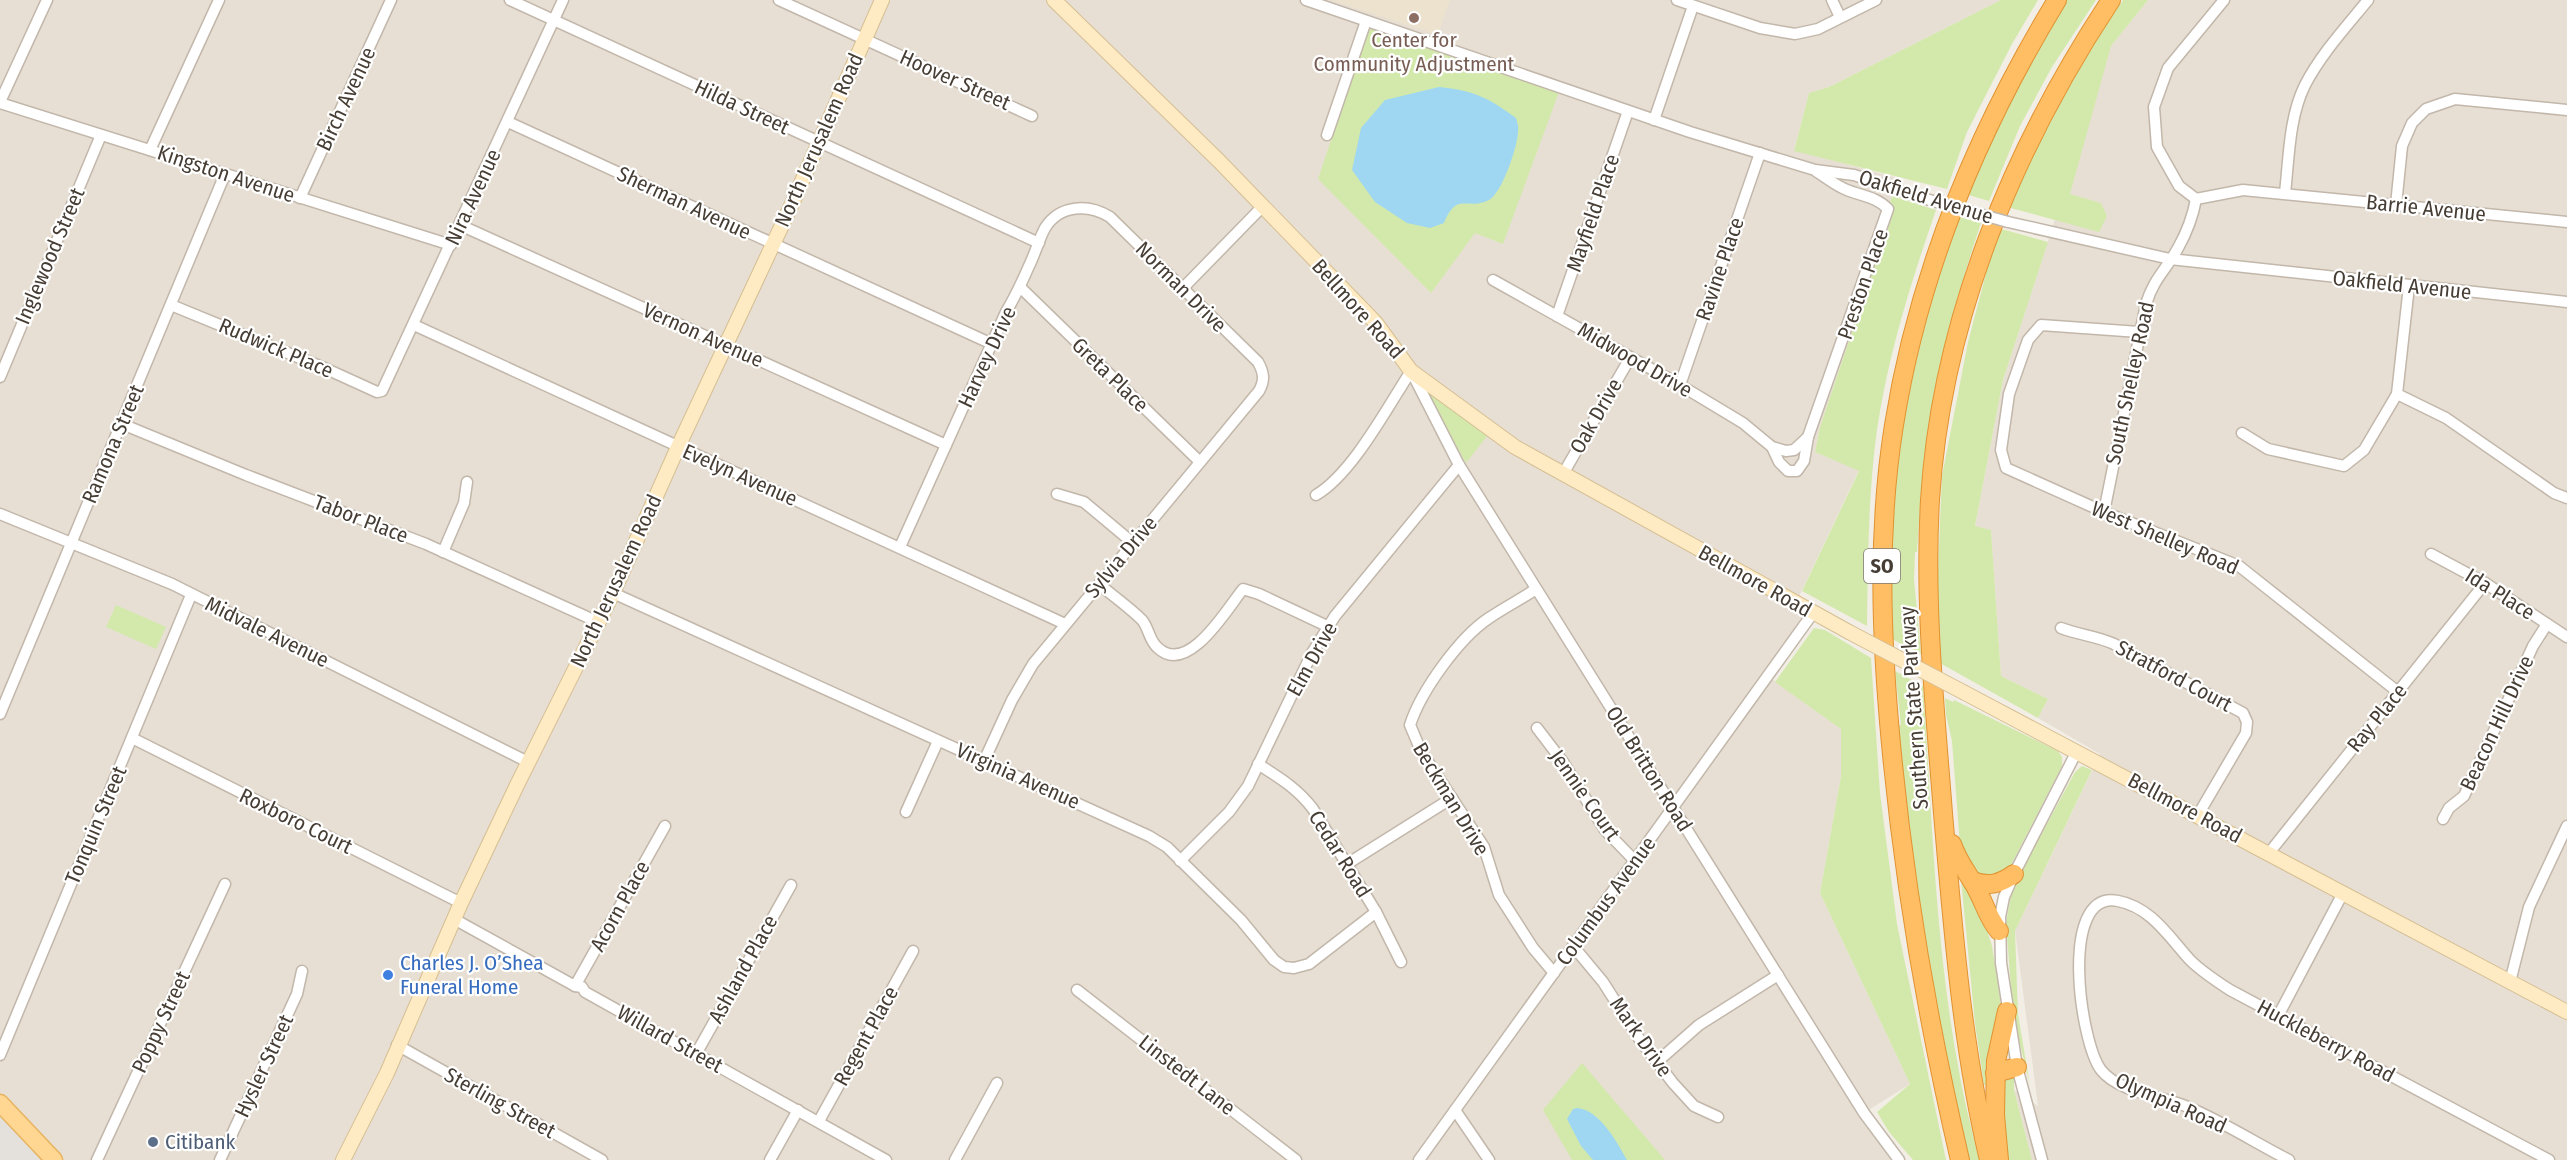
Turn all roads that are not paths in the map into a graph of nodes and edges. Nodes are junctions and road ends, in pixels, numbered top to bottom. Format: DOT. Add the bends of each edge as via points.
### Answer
graph roads {
  1 [pos="47,0"];
  2 [pos="219,0"];
  3 [pos="391,0"];
  4 [pos="510,0"];
  5 [pos="563,0"];
  6 [pos="779,0"];
  7 [pos="882,0"];
  8 [pos="1054,0"];
  9 [pos="1306,0"];
  10 [pos="1677,0"];
  11 [pos="1832,0"];
  12 [pos="1876,0"];
  13 [pos="2057,0"];
  14 [pos="2111,0"];
  15 [pos="2224,0"];
  16 [pos="2368,0"];
  17 [pos="1693,6"];
  18 [pos="1840,17"];
  19 [pos="554,20"];
  20 [pos="1366,21"];
  21 [pos="864,39"];
  22 [pos="0,103"];
  23 [pos="2567,110"];
  24 [pos="1628,111"];
  25 [pos="1032,116"];
  26 [pos="1654,120"];
  27 [pos="508,122"];
  28 [pos="101,135"];
  29 [pos="1327,135"];
  30 [pos="818,141"];
  31 [pos="150,150"];
  32 [pos="1760,153"];
  33 [pos="1815,170"];
  34 [pos="225,174"];
  35 [pos="2285,193"];
  36 [pos="300,198"];
  37 [pos="2196,200"];
  38 [pos="2396,205"];
  39 [pos="1263,206"];
  40 [pos="1104,214"];
  41 [pos="2567,222"];
  42 [pos="460,225"];
  43 [pos="1040,243"];
  44 [pos="773,244"];
  45 [pos="451,245"];
  46 [pos="2170,259"];
  47 [pos="1493,280"];
  48 [pos="2409,286"];
  49 [pos="1020,287"];
  50 [pos="1183,288"];
  51 [pos="2567,302"];
  52 [pos="171,305"];
  53 [pos="1557,316"];
  54 [pos="414,325"];
  55 [pos="2139,332"];
  56 [pos="992,344"];
  57 [pos="726,345"];
  58 [pos="1630,358"];
  59 [pos="1258,362"];
  60 [pos="1411,371"];
  61 [pos="0,377"];
  62 [pos="1680,385"];
  63 [pos="380,393"];
  64 [pos="2397,394"];
  65 [pos="122,424"];
  66 [pos="2242,433"];
  67 [pos="1808,437"];
  68 [pos="946,445"];
  69 [pos="678,447"];
  70 [pos="1772,447"];
  71 [pos="1200,462"];
  72 [pos="1459,465"];
  73 [pos="1563,474"];
  74 [pos="467,482"];
  75 [pos="1057,494"];
  76 [pos="1316,495"];
  77 [pos="2567,498"];
  78 [pos="2104,512"];
  79 [pos="0,514"];
  80 [pos="1133,543"];
  81 [pos="72,544"];
  82 [pos="900,547"];
  83 [pos="443,552"];
  84 [pos="2431,554"];
  85 [pos="2486,583"];
  86 [pos="1099,584"];
  87 [pos="1536,589"];
  88 [pos="613,593"];
  89 [pos="191,595"];
  90 [pos="1814,613"];
  91 [pos="598,622"];
  92 [pos="1065,624"];
  93 [pos="2547,624"];
  94 [pos="1329,627"];
  95 [pos="2061,628"];
  96 [pos="2567,637"];
  97 [pos="2398,692"];
  98 [pos="0,714"];
  99 [pos="1537,728"];
  100 [pos="132,738"];
  101 [pos="938,741"];
  102 [pos="2077,751"];
  103 [pos="984,761"];
  104 [pos="528,762"];
  105 [pos="1258,764"];
  106 [pos="1452,798"];
  107 [pos="1674,806"];
  108 [pos="1943,810"];
  109 [pos="906,812"];
  110 [pos="2198,815"];
  111 [pos="2443,819"];
  112 [pos="665,826"];
  113 [pos="2567,826"];
  114 [pos="2269,853"];
  115 [pos="1180,861"];
  116 [pos="1635,861"];
  117 [pos="1347,864"];
  118 [pos="2014,874"];
  119 [pos="1972,881"];
  120 [pos="225,884"];
  121 [pos="791,885"];
  122 [pos="2343,893"];
  123 [pos="2120,901"];
  124 [pos="461,903"];
  125 [pos="1376,912"];
  126 [pos="454,919"];
  127 [pos="1999,931"];
  128 [pos="1573,946"];
  129 [pos="913,951"];
  130 [pos="1401,962"];
  131 [pos="302,971"];
  132 [pos="1554,973"];
  133 [pos="1778,975"];
  134 [pos="2510,982"];
  135 [pos="575,986"];
  136 [pos="1077,990"];
  137 [pos="2007,1011"];
  138 [pos="2567,1012"];
  139 [pos="2278,1016"];
  140 [pos="398,1045"];
  141 [pos="696,1054"];
  142 [pos="0,1055"];
  143 [pos="1657,1062"];
  144 [pos="2017,1067"];
  145 [pos="1995,1073"];
  146 [pos="997,1083"];
  147 [pos="0,1103"];
  148 [pos="798,1110"];
  149 [pos="1455,1110"];
  150 [pos="1718,1117"];
  151 [pos="819,1121"];
  152 [pos="54,1160"];
  153 [pos="97,1160"];
  154 [pos="220,1160"];
  155 [pos="343,1160"];
  156 [pos="602,1160"];
  157 [pos="770,1160"];
  158 [pos="886,1160"];
  159 [pos="955,1160"];
  160 [pos="1296,1160"];
  161 [pos="1419,1160"];
  162 [pos="1489,1160"];
  163 [pos="1899,1160"];
  164 [pos="1960,1160"];
  165 [pos="1989,1160"];
  166 [pos="1999,1160"];
  167 [pos="2042,1160"];
  168 [pos="2289,1160"];
  169 [pos="2549,1160"];
  1 -- 22 [label="street"];
  2 -- 31 [label="street"];
  3 -- 36 [label="street, Birch Avenue"];
  4 -- 19 [label="street, Hilda Street"];
  5 -- 19 [label="street, Nira Avenue"];
  6 -- 21 [label="street, Hoover Street"];
  7 -- 21 [label="main road, North Jerusalem Road"];
  8 -- 39 [label="main road, Bellmore Road"];
  9 -- 20 [label="street, Oakfield Avenue"];
  10 -- 17 [label="street"];
  11 -- 18 [label="street"];
  12 -- 18 [label="street"];
  13 -- 164 [label="highway, Southern State Parkway / SO" via="1994,115 1933,265 1906,363 1886,489 1882,582 1894,774 1917,947"];
  14 -- 108 [label="highway, Southern State Parkway / SO" via="2061,80 2012,179 1975,278 1946,383 1933,469 1928,558 1932,676"];
  15 -- 37 [label="street" via="2168,68 2154,107 2157,147 2179,186"];
  16 -- 35 [label="street" via="2333,42 2305,86 2292,130"];
  17 -- 18 [label="street" via="1783,34 1818,29"];
  17 -- 26 [label="street"];
  19 -- 27 [label="street, Nira Avenue"];
  19 -- 30 [label="street, Hilda Street"];
  20 -- 24 [label="street, Oakfield Avenue"];
  20 -- 29 [label="street"];
  21 -- 25 [label="street, Hoover Street"];
  21 -- 30 [label="main road, North Jerusalem Road"];
  22 -- 28 [label="street, Kingston Avenue"];
  23 -- 38 [label="street" via="2455,99 2426,109 2412,123 2402,146"];
  24 -- 26 [label="street, Oakfield Avenue"];
  24 -- 53 [label="street, Mayfield Place"];
  26 -- 32 [label="street, Oakfield Avenue"];
  27 -- 42 [label="street, Nira Avenue"];
  27 -- 44 [label="street, Sherman Avenue"];
  28 -- 31 [label="street, Kingston Avenue"];
  28 -- 61 [label="street, Inglewood Street"];
  30 -- 43 [label="street, Hilda Street"];
  30 -- 44 [label="main road, North Jerusalem Road"];
  31 -- 34 [label="street, Kingston Avenue"];
  32 -- 33 [label="street, Oakfield Avenue"];
  32 -- 62 [label="street, Ravine Place"];
  33 -- 46 [label="street, Oakfield Avenue, bridge" via="1854,175 2008,222"];
  33 -- 67 [label="street, Preston Place" via="1838,186 1872,198 1888,209"];
  34 -- 36 [label="street, Kingston Avenue"];
  34 -- 52 [label="street, Ramona Street"];
  35 -- 37 [label="street, Barrie Avenue" via="2243,190"];
  35 -- 38 [label="street, Barrie Avenue"];
  36 -- 45 [label="street, Kingston Avenue"];
  37 -- 46 [label="street"];
  38 -- 41 [label="street, Barrie Avenue"];
  39 -- 50 [label="street"];
  39 -- 60 [label="main road, Bellmore Road" via="1376,323"];
  40 -- 43 [label="street, Harvey Drive" via="1093,208 1071,209 1054,218"];
  40 -- 50 [label="street, Norman Drive"];
  42 -- 45 [label="street, Nira Avenue"];
  42 -- 57 [label="street, Vernon Avenue"];
  43 -- 49 [label="street, Harvey Drive"];
  44 -- 56 [label="street, Sherman Avenue"];
  44 -- 57 [label="main road, North Jerusalem Road"];
  45 -- 54 [label="street, Nira Avenue"];
  46 -- 48 [label="street, Oakfield Avenue"];
  46 -- 55 [label="street, South Shelley Road" via="2151,287"];
  47 -- 53 [label="street, Midwood Drive"];
  48 -- 51 [label="street, Oakfield Avenue"];
  48 -- 64 [label="street"];
  49 -- 56 [label="street, Harvey Drive"];
  49 -- 71 [label="street, Greta Place"];
  50 -- 59 [label="street, Norman Drive"];
  52 -- 63 [label="street, Rudwick Place"];
  52 -- 65 [label="street, Ramona Street"];
  53 -- 58 [label="street, Midwood Drive"];
  54 -- 63 [label="street, Nira Avenue"];
  54 -- 69 [label="street, Evelyn Avenue"];
  55 -- 78 [label="street, South Shelley Road"];
  55 -- 78 [label="street, West Shelley Road" via="2041,325 2028,340 2009,394 2001,450 2006,468"];
  56 -- 68 [label="street, Harvey Drive"];
  57 -- 68 [label="street, Vernon Avenue"];
  57 -- 69 [label="main road, North Jerusalem Road"];
  58 -- 62 [label="street, Midwood Drive"];
  58 -- 73 [label="street, Oak Drive"];
  59 -- 71 [label="street, Sylvia Drive" via="1264,377 1259,391"];
  60 -- 72 [label="street, Old Britton Road"];
  60 -- 73 [label="main road, Bellmore Road" via="1496,434"];
  60 -- 76 [label="street" via="1344,473"];
  62 -- 70 [label="street, Midwood Drive" via="1743,423"];
  64 -- 66 [label="street" via="2364,450 2344,466 2268,449"];
  64 -- 77 [label="street" via="2446,418"];
  65 -- 81 [label="street, Ramona Street"];
  65 -- 83 [label="street, Tabor Place"];
  67 -- 70 [label="street" via="1794,450"];
  67 -- 70 [label="street, Midwood Drive" via="1804,461 1797,471 1783,468"];
  68 -- 82 [label="street, Harvey Drive"];
  69 -- 82 [label="street, Evelyn Avenue"];
  69 -- 88 [label="main road, North Jerusalem Road"];
  71 -- 80 [label="street, Sylvia Drive"];
  72 -- 87 [label="street, Old Britton Road"];
  72 -- 94 [label="street, Elm Drive"];
  73 -- 90 [label="main road, Bellmore Road"];
  74 -- 83 [label="street" via="464,503"];
  75 -- 80 [label="street" via="1084,502"];
  78 -- 97 [label="street, West Shelley Road" via="2239,566"];
  79 -- 81 [label="street, Midvale Avenue"];
  80 -- 86 [label="street, Sylvia Drive"];
  81 -- 89 [label="street, Midvale Avenue"];
  81 -- 98 [label="street, Ramona Street"];
  82 -- 92 [label="street, Evelyn Avenue"];
  83 -- 91 [label="street, Tabor Place"];
  84 -- 85 [label="street, Ida Place"];
  85 -- 93 [label="street, Ida Place"];
  85 -- 97 [label="street, Ray Place"];
  86 -- 92 [label="street, Sylvia Drive"];
  86 -- 94 [label="street" via="1143,622 1157,648 1170,654 1193,649 1243,589"];
  87 -- 106 [label="street, Beckman Drive" via="1470,634 1415,711 1410,725 1414,738"];
  87 -- 107 [label="street, Old Britton Road"];
  88 -- 91 [label="main road, North Jerusalem Road"];
  88 -- 101 [label="street, Virginia Avenue"];
  89 -- 100 [label="street, Tonquin Street"];
  89 -- 104 [label="street, Midvale Avenue"];
  90 -- 102 [label="main road, Bellmore Road, bridge"];
  90 -- 107 [label="street, Columbus Avenue"];
  91 -- 104 [label="main road, North Jerusalem Road"];
  92 -- 103 [label="street, Sylvia Drive" via="1023,679"];
  93 -- 96 [label="street, Ida Place"];
  93 -- 111 [label="street, Beacon Hill Drive" via="2463,796"];
  94 -- 105 [label="street, Elm Drive" via="1312,653"];
  95 -- 110 [label="street, Stratford Court" via="2114,644 2243,713 2246,733"];
  97 -- 114 [label="street, Ray Place"];
  99 -- 116 [label="street, Jennie Court" via="1612,840"];
  100 -- 124 [label="street, Roxboro Court"];
  100 -- 142 [label="street, Tonquin Street"];
  101 -- 103 [label="street, Virginia Avenue"];
  101 -- 109 [label="street"];
  102 -- 110 [label="main road, Bellmore Road"];
  102 -- 118 [label="street"];
  103 -- 115 [label="street, Virginia Avenue" via="1149,836"];
  104 -- 124 [label="main road, North Jerusalem Road"];
  105 -- 115 [label="street, Elm Drive" via="1229,812"];
  105 -- 117 [label="street, Cedar Road" via="1301,793"];
  106 -- 117 [label="street"];
  106 -- 132 [label="street, Beckman Drive" via="1484,847 1499,895"];
  107 -- 116 [label="street, Columbus Avenue"];
  107 -- 133 [label="street, Old Britton Road"];
  108 -- 119 [label="highway" via="1957,858"];
  108 -- 165 [label="highway, Southern State Parkway / SO" via="1956,969 1970,1068"];
  110 -- 114 [label="main road, Bellmore Road"];
  112 -- 135 [label="street, Acorn Place"];
  113 -- 134 [label="street" via="2529,907"];
  114 -- 122 [label="main road, Bellmore Road"];
  115 -- 125 [label="street, Virginia Avenue" via="1284,967 1309,964"];
  116 -- 128 [label="street, Columbus Avenue"];
  117 -- 125 [label="street, Cedar Road"];
  118 -- 119 [label="highway" via="1997,884"];
  118 -- 127 [label="street" via="2002,907"];
  119 -- 127 [label="highway"];
  120 -- 153 [label="street, Poppy Street"];
  121 -- 141 [label="street, Ashland Place"];
  122 -- 134 [label="main road, Bellmore Road"];
  122 -- 139 [label="street"];
  123 -- 139 [label="street, Huckleberry Road" via="2156,920 2209,976"];
  123 -- 168 [label="street, Olympia Road" via="2097,904 2087,919 2080,942 2078,975 2087,1038 2101,1070 2137,1091 2188,1107"];
  124 -- 126 [label="main road, North Jerusalem Road"];
  125 -- 130 [label="street, Cedar Road"];
  126 -- 135 [label="street, Willard Street"];
  126 -- 140 [label="main road, North Jerusalem Road"];
  127 -- 137 [label="street"];
  128 -- 132 [label="street, Columbus Avenue"];
  128 -- 143 [label="street, Mark Drive" via="1604,982"];
  129 -- 151 [label="street, Regent Place"];
  131 -- 154 [label="street, Hysler Street" via="297,994"];
  132 -- 149 [label="street, Columbus Avenue"];
  133 -- 143 [label="street" via="1699,1025"];
  133 -- 163 [label="street, Old Britton Road" via="1864,1113"];
  134 -- 138 [label="main road, Bellmore Road"];
  135 -- 141 [label="street, Willard Street"];
  136 -- 160 [label="street, Linstedt Lane"];
  137 -- 144 [label="street"];
  137 -- 145 [label="highway"];
  139 -- 169 [label="street, Huckleberry Road"];
  140 -- 155 [label="main road, North Jerusalem Road"];
  140 -- 156 [label="street, Sterling Street"];
  141 -- 148 [label="street, Willard Street"];
  143 -- 150 [label="street, Mark Drive" via="1694,1106"];
  144 -- 145 [label="highway"];
  144 -- 167 [label="street"];
  145 -- 166 [label="highway"];
  146 -- 159 [label="street"];
  147 -- 152 [label="main road"];
  148 -- 151 [label="street, Willard Street"];
  148 -- 157 [label="street"];
  149 -- 161 [label="street, Columbus Avenue"];
  149 -- 162 [label="street"];
  151 -- 158 [label="street, Willard Street"];
}
